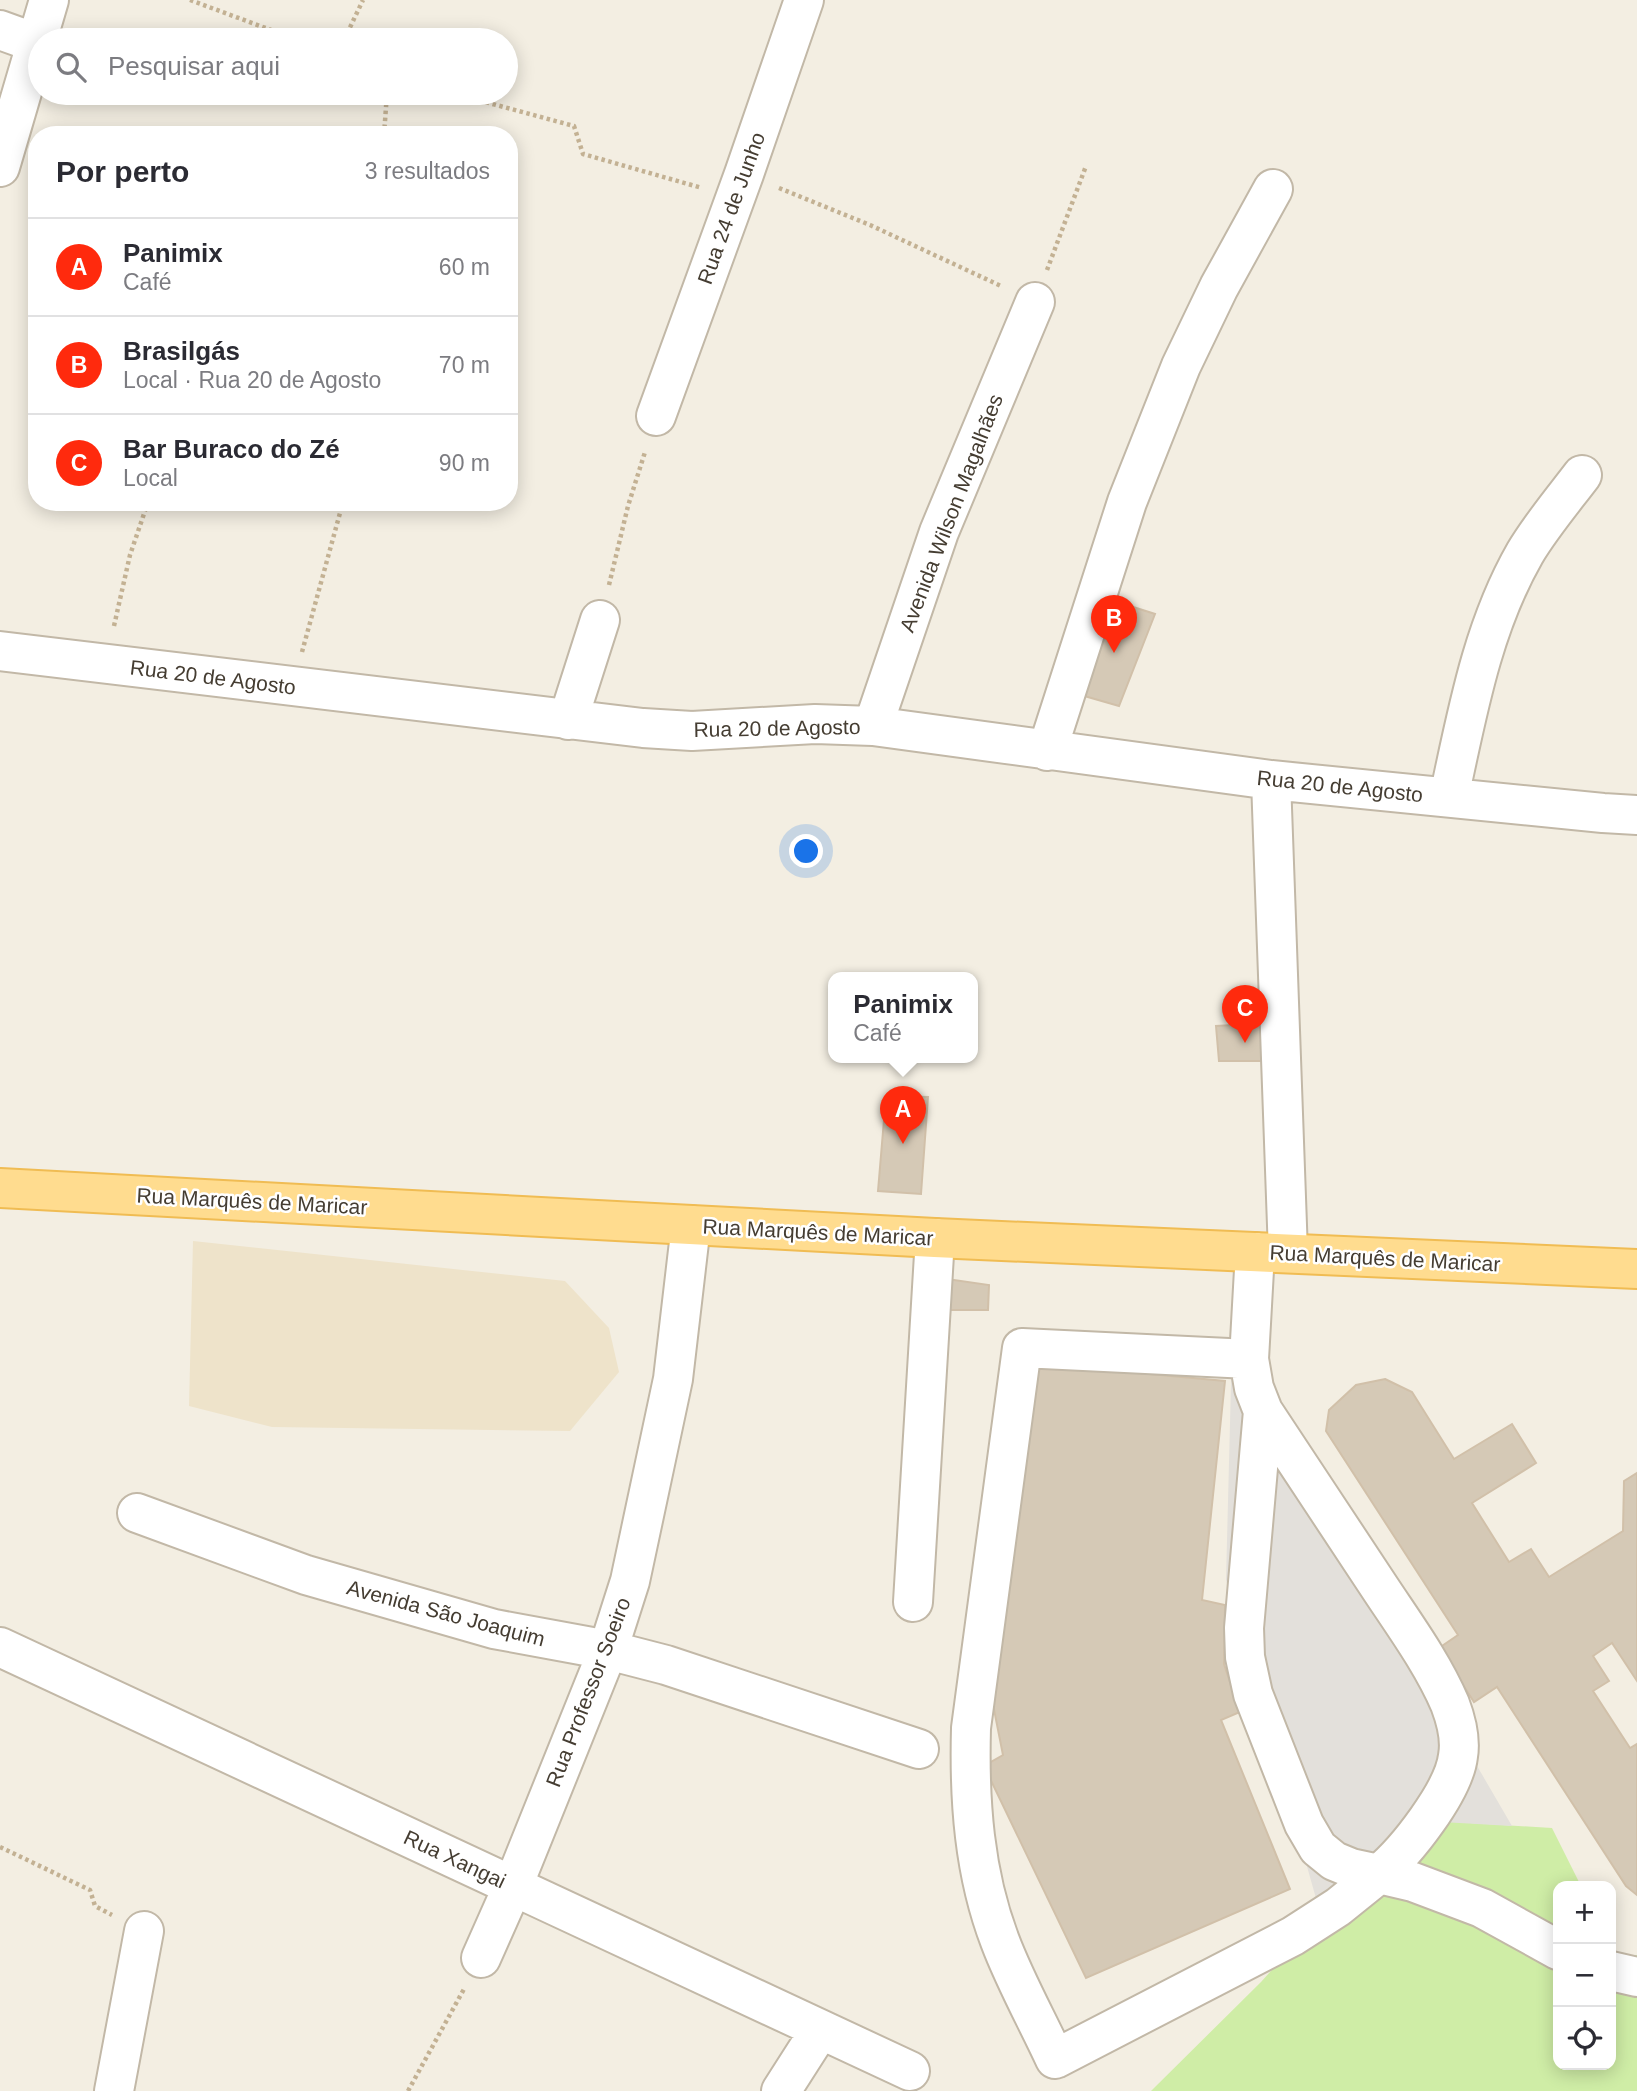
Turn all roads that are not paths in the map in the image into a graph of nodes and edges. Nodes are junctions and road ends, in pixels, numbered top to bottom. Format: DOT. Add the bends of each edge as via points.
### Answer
graph roads {
  1 [pos="49,0"];
  2 [pos="804,0"];
  3 [pos="41,28"];
  4 [pos="0,30"];
  5 [pos="28,40"];
  6 [pos="28,71"];
  7 [pos="0,167"];
  8 [pos="1273,189"];
  9 [pos="1035,302"];
  10 [pos="656,416"];
  11 [pos="1582,475"];
  12 [pos="600,620"];
  13 [pos="0,651"];
  14 [pos="569,720"];
  15 [pos="873,726"];
  16 [pos="1046,751"];
  17 [pos="1271,779"];
  18 [pos="1449,797"];
  19 [pos="1637,815"];
  20 [pos="0,1188"];
  21 [pos="691,1225"];
  22 [pos="935,1238"];
  23 [pos="1271,1252"];
  24 [pos="1637,1269"];
  25 [pos="1249,1359"];
  26 [pos="1263,1411"];
  27 [pos="137,1513"];
  28 [pos="913,1602"];
  29 [pos="0,1647"];
  30 [pos="608,1650"];
  31 [pos="919,1749"];
  32 [pos="1379,1874"];
  33 [pos="513,1886"];
  34 [pos="144,1931"];
  35 [pos="1553,1947"];
  36 [pos="481,1958"];
  37 [pos="1616,1972"];
  38 [pos="1637,1977"];
  39 [pos="820,2030"];
  40 [pos="910,2071"];
  41 [pos="114,2091"];
  42 [pos="781,2091"];
  1 -- 3 [label="street"];
  2 -- 10 [label="street, Rua 24 de Junho"];
  4 -- 5 [label="street"];
  6 -- 7 [label="street"];
  8 -- 16 [label="street" via="1181,366 1127,502"];
  9 -- 15 [label="street, Avenida Wilson Magalhães" via="939,532"];
  11 -- 18 [label="street" via="1526,553 1496,618 1476,673"];
  12 -- 14 [label="street"];
  13 -- 14 [label="street, Rua 20 de Agosto"];
  14 -- 15 [label="street, Rua 20 de Agosto" via="692,732 815,724"];
  15 -- 16 [label="street, Rua 20 de Agosto"];
  16 -- 17 [label="street, Rua 20 de Agosto"];
  17 -- 18 [label="street, Rua 20 de Agosto"];
  17 -- 23 [label="street"];
  18 -- 19 [label="street, Rua 20 de Agosto"];
  20 -- 21 [label="main road, Rua Marquês de Maricar"];
  21 -- 22 [label="main road, Rua Marquês de Maricar"];
  21 -- 30 [label="street, Rua Professor Soeiro" via="673,1379 630,1581"];
  22 -- 23 [label="main road, Rua Marquês de Maricar"];
  22 -- 28 [label="street"];
  23 -- 24 [label="main road, Rua Marquês de Maricar"];
  23 -- 25 [label="street"];
  25 -- 26 [label="street"];
  25 -- 32 [label="street" via="1022,1348 971,1728 969,1784 984,1890 1000,1942 1055,2059 1293,1936"];
  26 -- 32 [label="street" via="1244,1628 1253,1694 1304,1824 1318,1848 1334,1861"];
  26 -- 32 [label="street" via="1441,1685 1458,1729 1458,1756 1450,1784"];
  27 -- 30 [label="street, Avenida São Joaquim" via="306,1575 481,1625"];
  29 -- 33 [label="street, Rua Xangai"];
  30 -- 31 [label="street, Avenida São Joaquim"];
  30 -- 33 [label="street, Rua Professor Soeiro"];
  32 -- 35 [label="street" via="1482,1908"];
  33 -- 36 [label="street, Rua Professor Soeiro"];
  33 -- 39 [label="street, Rua Xangai"];
  34 -- 41 [label="street"];
  37 -- 38 [label="street"];
  39 -- 40 [label="street, Rua Xangai"];
  39 -- 42 [label="street"];
}
